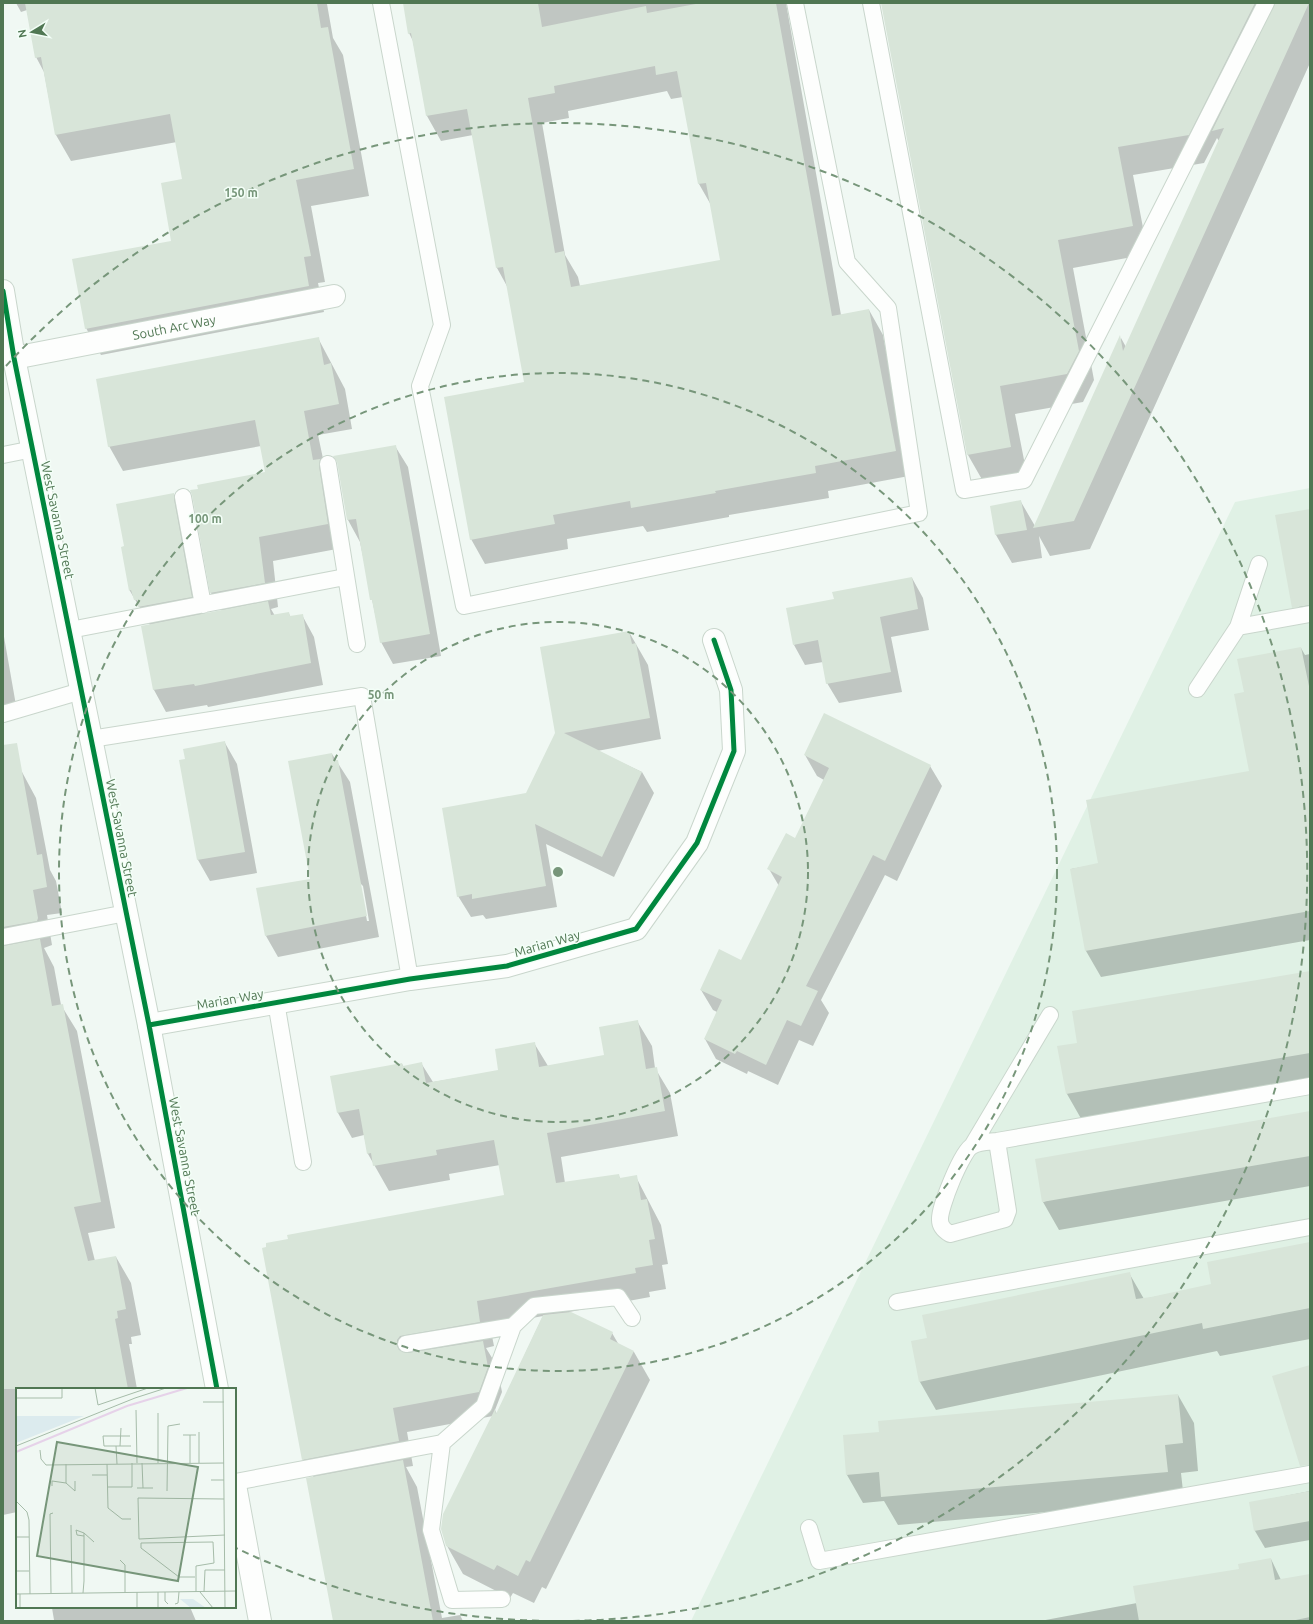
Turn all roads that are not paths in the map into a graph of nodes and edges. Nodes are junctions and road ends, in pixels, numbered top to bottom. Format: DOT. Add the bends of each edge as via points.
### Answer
graph roads {
  1 [pos="381,3"];
  2 [pos="795,3"];
  3 [pos="871,3"];
  4 [pos="1266,3"];
  5 [pos="3,291"];
  6 [pos="334,296"];
  7 [pos="9,358"];
  8 [pos="33,449"];
  9 [pos="3,455"];
  10 [pos="328,464"];
  11 [pos="183,497"];
  12 [pos="1259,564"];
  13 [pos="345,577"];
  14 [pos="203,605"];
  15 [pos="1310,614"];
  16 [pos="1238,627"];
  17 [pos="70,630"];
  18 [pos="714,640"];
  19 [pos="357,644"];
  20 [pos="1197,689"];
  21 [pos="82,691"];
  22 [pos="3,714"];
  23 [pos="91,739"];
  24 [pos="126,913"];
  25 [pos="3,937"];
  26 [pos="410,979"];
  27 [pos="276,1002"];
  28 [pos="1050,1015"];
  29 [pos="149,1025"];
  30 [pos="1310,1086"];
  31 [pos="997,1141"];
  32 [pos="972,1146"];
  33 [pos="303,1162"];
  34 [pos="1310,1227"];
  35 [pos="897,1302"];
  36 [pos="632,1318"];
  37 [pos="513,1326"];
  38 [pos="406,1344"];
  39 [pos="217,1388"];
  40 [pos="442,1443"];
  41 [pos="1310,1474"];
  42 [pos="236,1484"];
  43 [pos="236,1489"];
  44 [pos="809,1528"];
  45 [pos="502,1598"];
  46 [pos="260,1621"];
  1 -- 2 [label="lane" via="442,325 420,386 464,606 920,512 888,308 847,262"];
  3 -- 4 [label="lane" via="964,490 1024,480"];
  5 -- 7 [label="street, West Savanna Street"];
  6 -- 7 [label="street, South Arc Way"];
  7 -- 8 [label="street, West Savanna Street"];
  8 -- 9 [label="lane"];
  8 -- 17 [label="street, West Savanna Street"];
  10 -- 13 [label="lane"];
  11 -- 14 [label="lane"];
  12 -- 16 [label="lane"];
  13 -- 14 [label="lane"];
  13 -- 19 [label="lane"];
  14 -- 17 [label="lane"];
  15 -- 16 [label="lane"];
  16 -- 20 [label="lane"];
  17 -- 21 [label="street, West Savanna Street"];
  18 -- 26 [label="street, Marian Way" via="731,690 734,751 696,843 636,929 507,966"];
  21 -- 22 [label="lane"];
  21 -- 23 [label="street, West Savanna Street"];
  23 -- 24 [label="street, West Savanna Street"];
  23 -- 26 [label="lane" via="362,696"];
  24 -- 25 [label="lane"];
  24 -- 29 [label="street, West Savanna Street"];
  26 -- 27 [label="street, Marian Way"];
  27 -- 29 [label="street, Marian Way"];
  27 -- 33 [label="lane"];
  28 -- 32 [label="lane"];
  29 -- 39 [label="street, West Savanna Street"];
  30 -- 31 [label="lane"];
  31 -- 32 [label="lane"];
  31 -- 32 [label="lane" via="1008,1211 1005,1219 950,1234 944,1230 940,1221 941,1211 966,1153"];
  34 -- 35 [label="lane"];
  36 -- 37 [label="lane" via="618,1297 534,1306"];
  37 -- 38 [label="lane"];
  37 -- 40 [label="lane" via="484,1406"];
  40 -- 42 [label="lane"];
  40 -- 45 [label="lane" via="431,1530 452,1600"];
  41 -- 44 [label="lane" via="819,1561"];
  43 -- 46 [label="street"];
}
